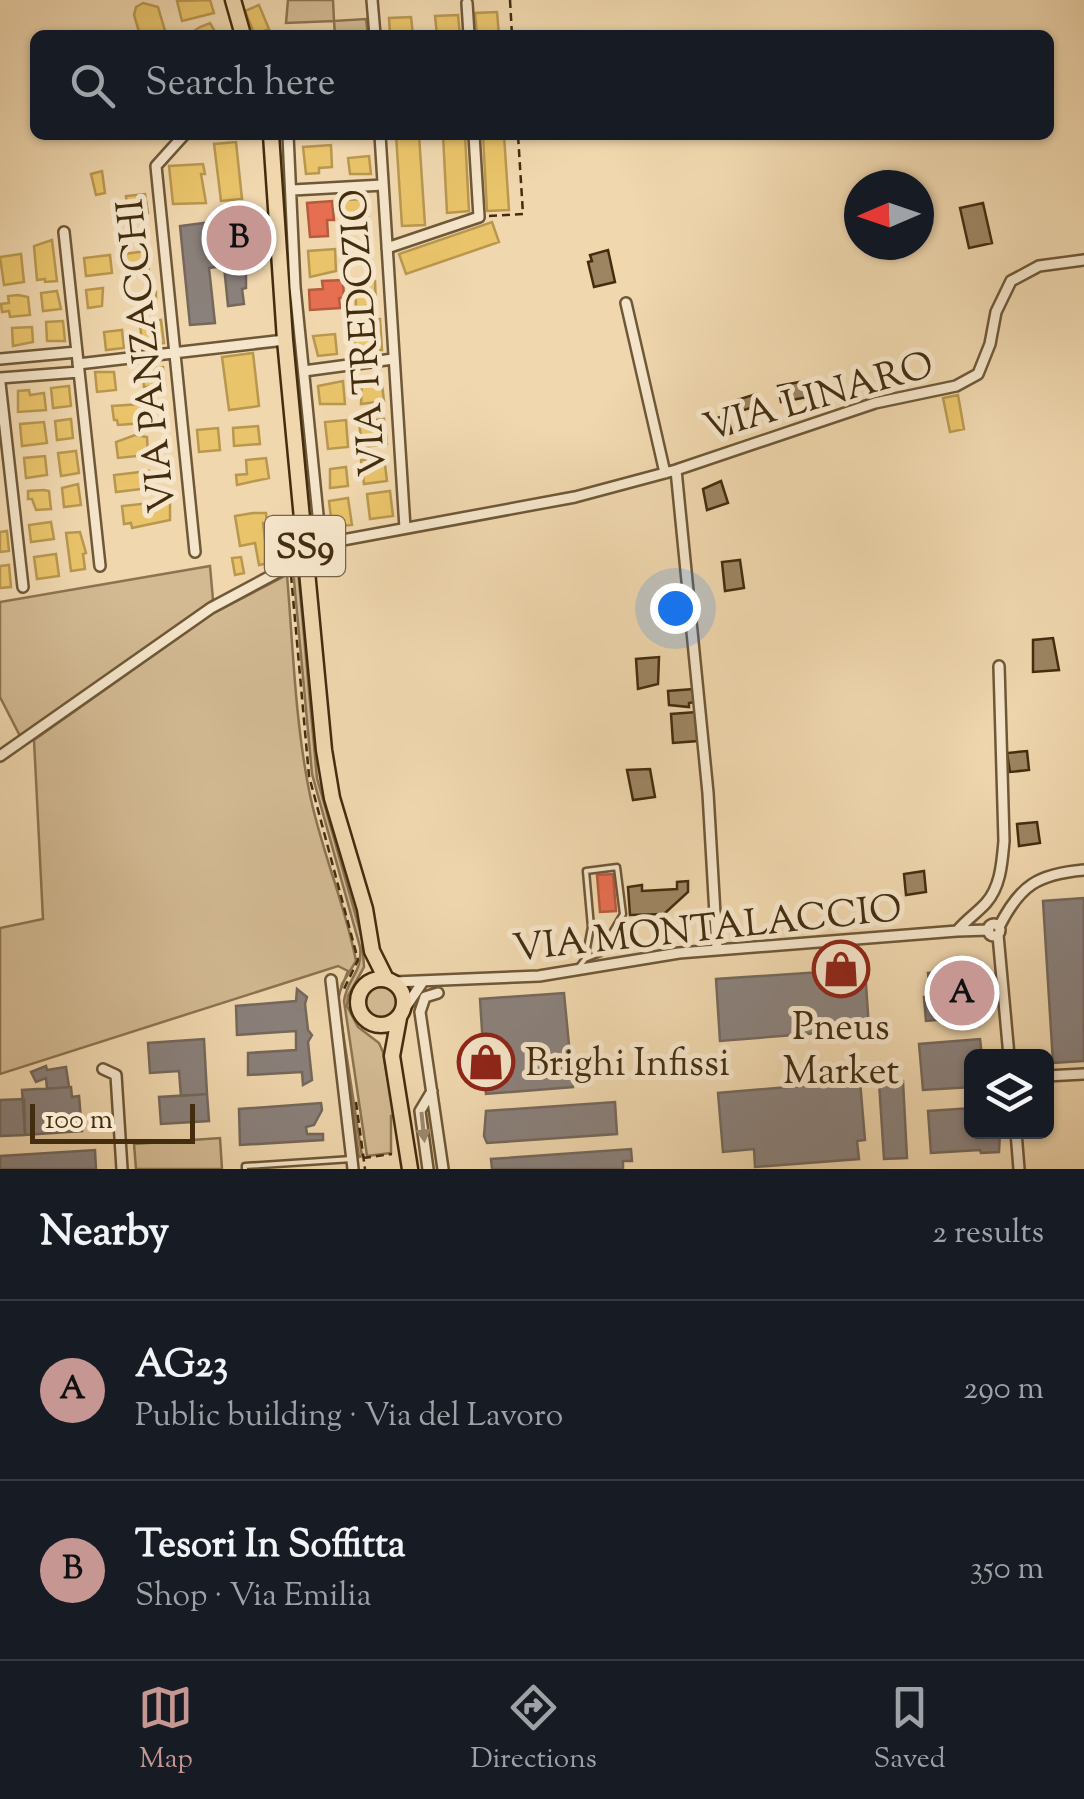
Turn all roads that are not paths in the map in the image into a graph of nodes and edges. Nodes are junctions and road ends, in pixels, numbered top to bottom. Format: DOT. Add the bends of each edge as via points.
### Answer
graph roads {
  1 [pos="233,0"];
  2 [pos="372,0"];
  3 [pos="467,4"];
  4 [pos="242,30"];
  5 [pos="374,30"];
  6 [pos="469,30"];
  7 [pos="179,140"];
  8 [pos="271,140"];
  9 [pos="288,140"];
  10 [pos="380,140"];
  11 [pos="474,140"];
  12 [pos="383,185"];
  13 [pos="293,190"];
  14 [pos="64,232"];
  15 [pos="387,248"];
  16 [pos="1084,260"];
  17 [pos="288,287"];
  18 [pos="626,303"];
  19 [pos="285,340"];
  20 [pos="77,352"];
  21 [pos="174,353"];
  22 [pos="0,359"];
  23 [pos="393,360"];
  24 [pos="79,368"];
  25 [pos="304,371"];
  26 [pos="0,381"];
  27 [pos="671,471"];
  28 [pos="318,525"];
  29 [pos="405,528"];
  30 [pos="194,552"];
  31 [pos="306,552"];
  32 [pos="100,566"];
  33 [pos="23,587"];
  34 [pos="999,666"];
  35 [pos="0,756"];
  36 [pos="1084,870"];
  37 [pos="995,931"];
  38 [pos="957,932"];
  39 [pos="716,949"];
  40 [pos="372,951"];
  41 [pos="585,959"];
  42 [pos="576,970"];
  43 [pos="331,980"];
  44 [pos="390,981"];
  45 [pos="422,983"];
  46 [pos="364,986"];
  47 [pos="438,994"];
  48 [pos="401,1015"];
  49 [pos="368,1022"];
  50 [pos="1008,1049"];
  51 [pos="392,1056"];
  52 [pos="103,1069"];
  53 [pos="1084,1074"];
  54 [pos="1054,1076"];
  55 [pos="433,1089"];
  56 [pos="1017,1139"];
  57 [pos="357,1162"];
  58 [pos="442,1164"];
  59 [pos="312,1166"];
  60 [pos="427,1166"];
  61 [pos="122,1169"];
  62 [pos="246,1169"];
  63 [pos="410,1169"];
  64 [pos="1019,1169"];
  1 -- 4 [label="main road"];
  2 -- 5 [label="street"];
  3 -- 6 [label="street"];
  7 -- 21 [label="street, VIA PANZACCHI" via="156,166"];
  8 -- 17 [label="main road, SS9"];
  9 -- 13 [label="street"];
  10 -- 12 [label="street, VIA TREDOZIO"];
  11 -- 15 [label="street" via="479,217"];
  12 -- 13 [label="street"];
  12 -- 15 [label="street, VIA TREDOZIO"];
  13 -- 17 [label="street"];
  14 -- 20 [label="street"];
  15 -- 23 [label="street, VIA TREDOZIO"];
  16 -- 27 [label="street, VIA LINARO" via="1039,266 1011,281 986,358 968,381 858,408"];
  17 -- 19 [label="main road, SS9"];
  17 -- 25 [label="street"];
  18 -- 27 [label="street"];
  19 -- 21 [label="street"];
  19 -- 31 [label="main road, SS9"];
  20 -- 22 [label="street"];
  20 -- 24 [label="street"];
  21 -- 24 [label="street"];
  21 -- 30 [label="street, VIA PANZACCHI"];
  23 -- 25 [label="street"];
  23 -- 29 [label="street, VIA TREDOZIO"];
  24 -- 26 [label="street"];
  24 -- 32 [label="street"];
  25 -- 28 [label="street"];
  26 -- 33 [label="street"];
  27 -- 29 [label="street, VIA LINARO" via="575,497"];
  27 -- 39 [label="street, VIA LINARO" via="708,793"];
  29 -- 31 [label="street, VIA LINARO"];
  31 -- 35 [label="street, VIA LINARO" via="211,608"];
  31 -- 40 [label="main road, SS9" via="324,750"];
  34 -- 38 [label="street, VIA MONTALACCIO" via="1002,865 994,891"];
  36 -- 37 [label="street" via="1043,876 1021,892"];
  37 -- 38 [label="street"];
  37 -- 50 [label="street"];
  38 -- 39 [label="street, VIA MONTALACCIO"];
  39 -- 42 [label="street, VIA MONTALACCIO"];
  40 -- 44 [label="main road, SS9"];
  40 -- 46 [label="main road, SS9"];
  41 -- 41 [label="lane" via="600,953 622,914 617,867 586,871 591,927"];
  41 -- 42 [label="lane"];
  42 -- 45 [label="street, VIA MONTALACCIO"];
  43 -- 57 [label="street"];
  44 -- 45 [label="street, VIA MONTALACCIO"];
  44 -- 46 [label="main road"];
  44 -- 48 [label="main road, SS9" via="404,995"];
  45 -- 48 [label="street"];
  46 -- 49 [label="main road, SS9" via="358,1010"];
  47 -- 55 [label="street" via="422,1002"];
  48 -- 49 [label="main road" via="384,1026"];
  48 -- 51 [label="main road, SS9"];
  49 -- 51 [label="main road, SS9"];
  51 -- 63 [label="main road, SS9"];
  52 -- 61 [label="street" via="116,1075"];
  53 -- 54 [label="street"];
  55 -- 58 [label="street"];
  55 -- 60 [label="street, one-way" via="420,1111"];
  56 -- 64 [label="street"];
  57 -- 59 [label="lane"];
  58 -- 60 [label="street"];
  59 -- 62 [label="lane"];
}
